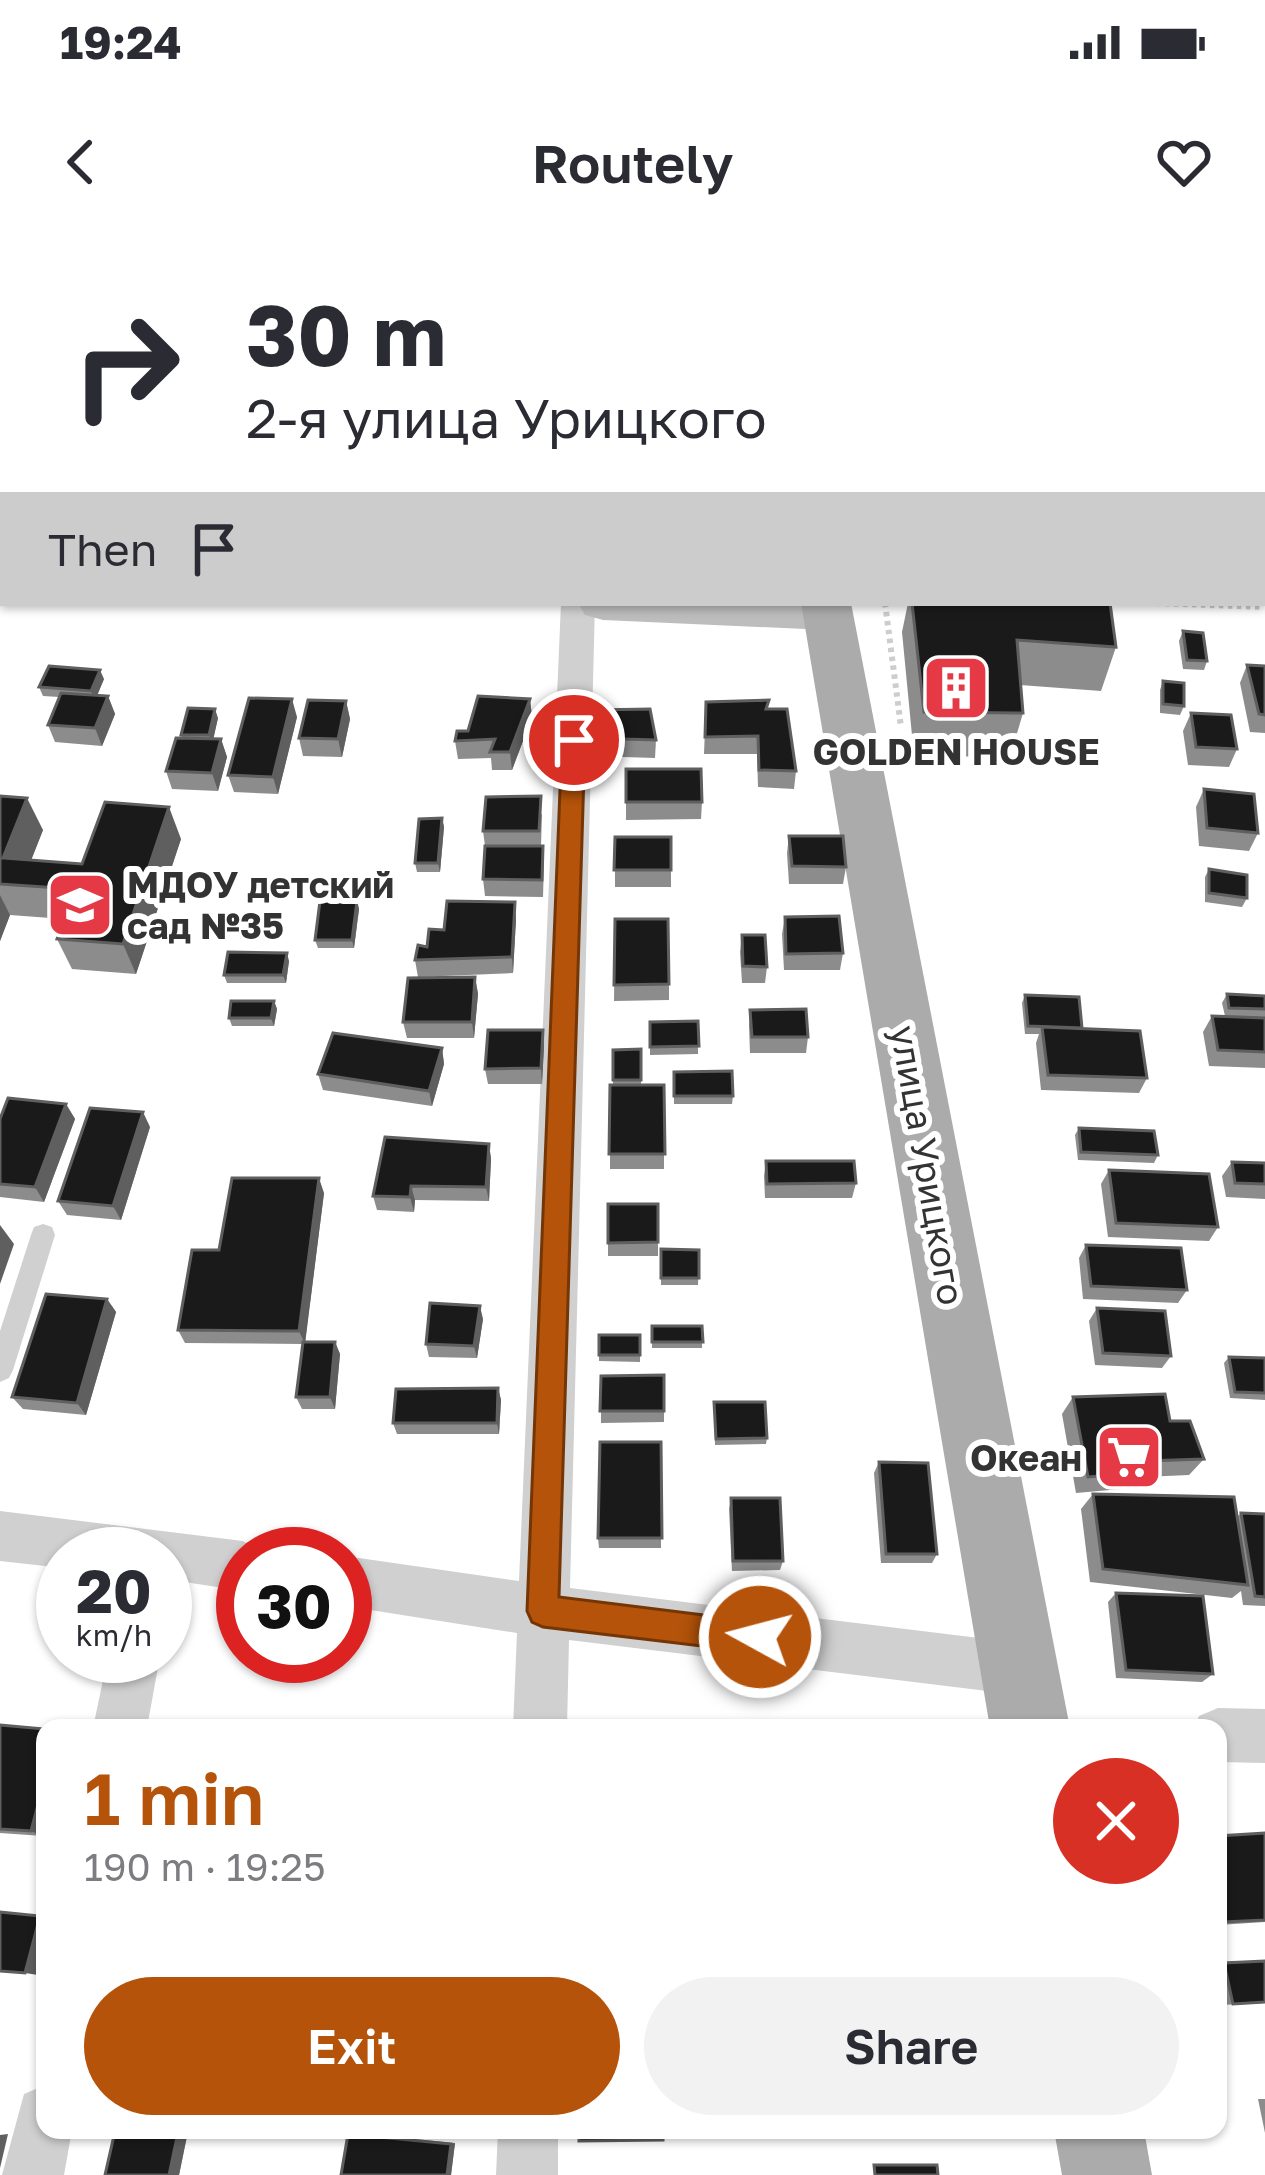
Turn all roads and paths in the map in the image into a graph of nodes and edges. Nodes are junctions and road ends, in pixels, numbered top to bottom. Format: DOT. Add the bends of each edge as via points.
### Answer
graph roads {
  1 [pos="578,606"];
  2 [pos="846,606"];
  3 [pos="902,732"];
  4 [pos="43,1235"];
  5 [pos="0,1370"];
  6 [pos="0,1536"];
  7 [pos="36,1540"];
  8 [pos="372,1586"];
  9 [pos="543,1611"];
  10 [pos="129,1683"];
  11 [pos="1025,1698"];
  12 [pos="122,1719"];
  13 [pos="540,1719"];
  14 [pos="1227,1735"];
  15 [pos="1265,1736"];
  16 [pos="41,2139"];
  17 [pos="528,2139"];
  18 [pos="1101,2139"];
  19 [pos="34,2175"];
  20 [pos="527,2175"];
  21 [pos="1107,2175"];
  1 -- 9 [label="street"];
  2 -- 3 [label="path"];
  2 -- 11 [label="main road, улица Урицкого"];
  4 -- 5 [label="lane"];
  6 -- 7 [label="street"];
  8 -- 9 [label="street"];
  9 -- 11 [label="street"];
  9 -- 13 [label="street"];
  10 -- 12 [label="street"];
  14 -- 15 [label="street"];
  16 -- 19 [label="street"];
  17 -- 20 [label="street"];
  18 -- 21 [label="main road"];
}
